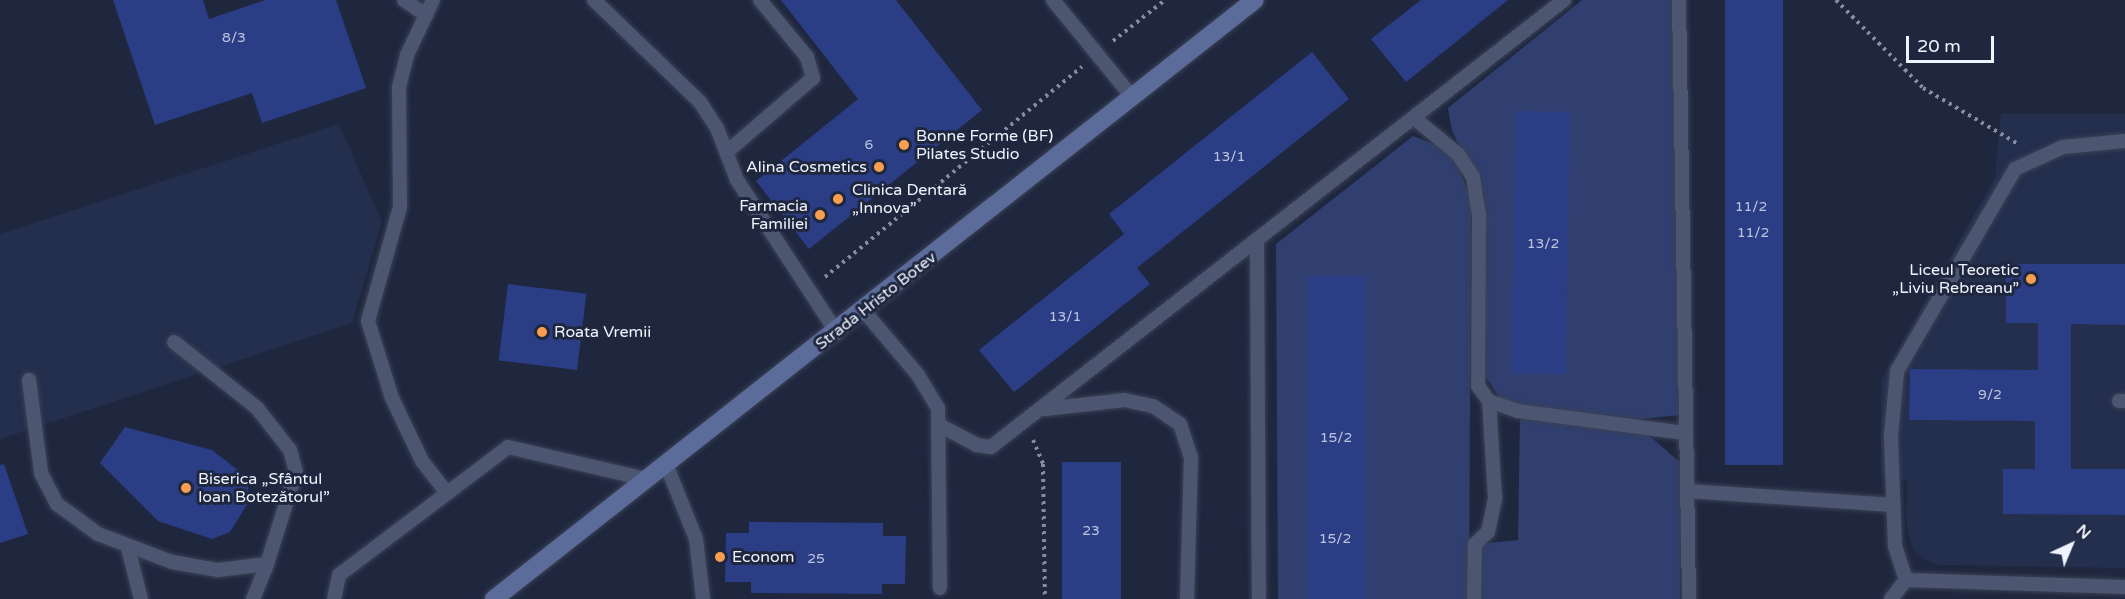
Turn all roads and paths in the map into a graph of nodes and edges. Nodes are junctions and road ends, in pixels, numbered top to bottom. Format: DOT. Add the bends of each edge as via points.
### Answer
graph roads {
  1 [pos="404,0"];
  2 [pos="433,0"];
  3 [pos="594,0"];
  4 [pos="760,0"];
  5 [pos="1053,0"];
  6 [pos="1166,0"];
  7 [pos="1255,0"];
  8 [pos="1564,0"];
  9 [pos="1679,0"];
  10 [pos="1836,0"];
  11 [pos="426,15"];
  12 [pos="1097,54"];
  13 [pos="1133,98"];
  14 [pos="1414,118"];
  15 [pos="2125,141"];
  16 [pos="728,151"];
  17 [pos="2037,156"];
  18 [pos="1257,239"];
  19 [pos="810,288"];
  20 [pos="864,311"];
  21 [pos="837,333"];
  22 [pos="174,342"];
  23 [pos="29,380"];
  24 [pos="1488,401"];
  25 [pos="1046,409"];
  26 [pos="941,426"];
  27 [pos="1022,426"];
  28 [pos="1686,433"];
  29 [pos="666,464"];
  30 [pos="646,479"];
  31 [pos="1687,491"];
  32 [pos="447,493"];
  33 [pos="1894,505"];
  34 [pos="128,548"];
  35 [pos="267,564"];
  36 [pos="1906,580"];
  37 [pos="2125,587"];
  38 [pos="940,588"];
  39 [pos="141,599"];
  40 [pos="253,599"];
  41 [pos="334,599"];
  42 [pos="494,599"];
  43 [pos="703,599"];
  44 [pos="1045,599"];
  45 [pos="1187,599"];
  46 [pos="1259,599"];
  47 [pos="1474,599"];
  48 [pos="1689,599"];
  49 [pos="1892,599"];
  1 -- 11 [label="lane"];
  2 -- 11 [label="lane"];
  3 -- 16 [label="lane" via="700,102"];
  4 -- 16 [label="lane" via="807,57 813,78"];
  5 -- 12 [label="lane"];
  6 -- 12 [label="path"];
  7 -- 13 [label="main road, Strada Hristo Botev"];
  8 -- 14 [label="lane"];
  9 -- 28 [label="lane"];
  10 -- 17 [label="path" via="1923,88"];
  11 -- 32 [label="lane" via="399,87 400,207 368,321 392,398 422,461"];
  12 -- 13 [label="lane"];
  12 -- 19 [label="path"];
  13 -- 20 [label="main road, Strada Hristo Botev"];
  14 -- 18 [label="lane"];
  14 -- 24 [label="lane" via="1458,154 1473,177 1479,213 1478,386"];
  15 -- 17 [label="lane" via="2063,147"];
  16 -- 19 [label="lane" via="737,180"];
  17 -- 33 [label="lane" via="2015,169 1997,193 1897,370 1891,426"];
  18 -- 25 [label="lane"];
  18 -- 46 [label="lane"];
  19 -- 21 [label="lane"];
  20 -- 21 [label="main road, Strada Hristo Botev"];
  20 -- 26 [label="lane" via="930,392"];
  21 -- 29 [label="main road, Strada Hristo Botev"];
  22 -- 35 [label="lane" via="257,408 290,450 296,472"];
  23 -- 34 [label="lane" via="41,473 57,504 98,534"];
  24 -- 28 [label="lane" via="1518,411"];
  24 -- 47 [label="lane" via="1496,498 1488,532 1474,543"];
  25 -- 27 [label="lane"];
  25 -- 45 [label="lane" via="1124,400 1153,406 1180,424 1191,457"];
  26 -- 27 [label="lane" via="976,445 991,447"];
  26 -- 38 [label="lane"];
  27 -- 44 [label="path" via="1035,442 1043,464"];
  28 -- 31 [label="lane"];
  29 -- 30 [label="main road, Strada Hristo Botev"];
  29 -- 43 [label="lane" via="696,539"];
  30 -- 32 [label="lane" via="508,447"];
  30 -- 42 [label="main road, Strada Hristo Botev"];
  31 -- 33 [label="lane"];
  31 -- 48 [label="lane"];
  32 -- 41 [label="lane" via="339,575"];
  33 -- 36 [label="lane" via="1895,547"];
  34 -- 35 [label="lane" via="198,568"];
  34 -- 39 [label="lane"];
  35 -- 40 [label="lane"];
  36 -- 37 [label="lane"];
  36 -- 49 [label="lane"];
}
